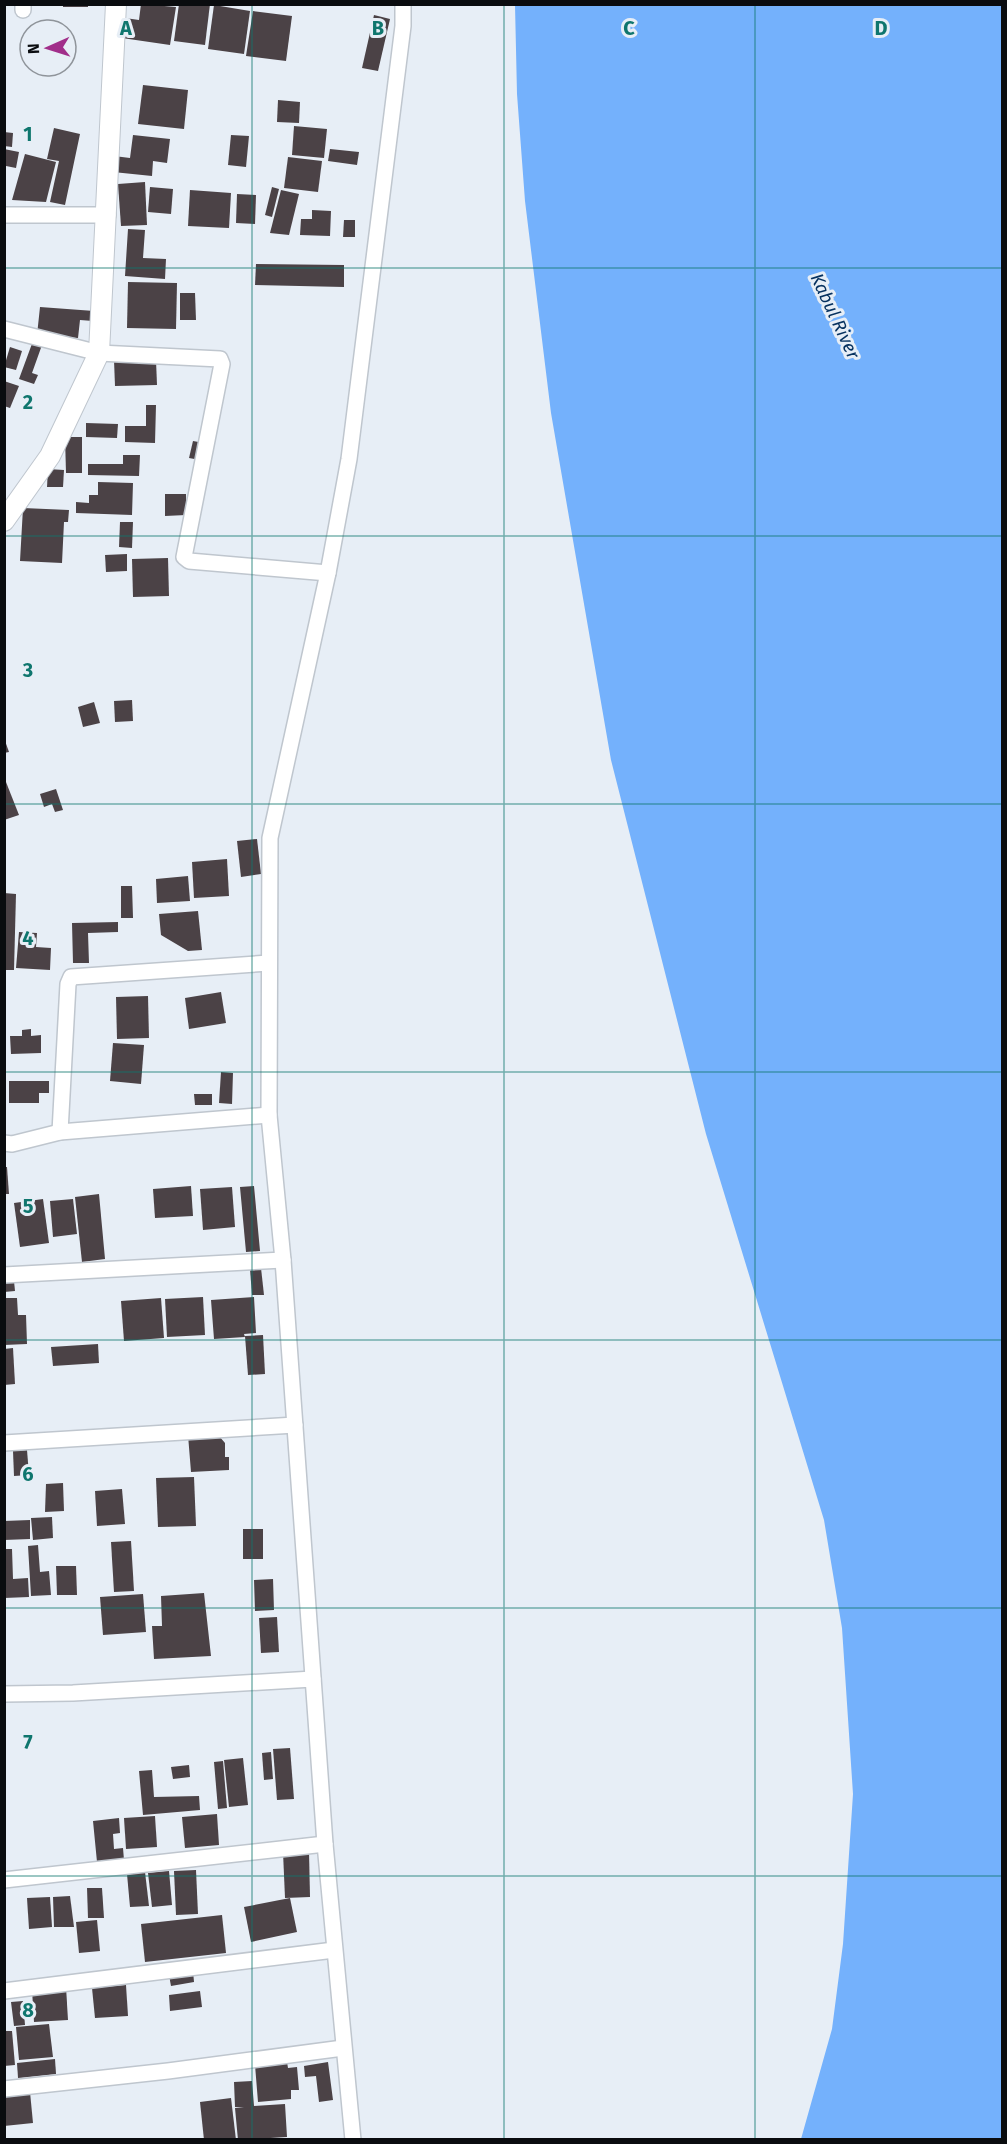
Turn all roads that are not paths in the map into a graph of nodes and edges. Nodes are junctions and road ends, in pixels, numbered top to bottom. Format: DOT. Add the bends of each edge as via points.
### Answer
graph roads {
  1 [pos="116,4"];
  2 [pos="403,4"];
  3 [pos="4,215"];
  4 [pos="108,215"];
  5 [pos="4,329"];
  6 [pos="99,353"];
  7 [pos="4,521"];
  8 [pos="328,573"];
  9 [pos="269,963"];
  10 [pos="269,1115"];
  11 [pos="60,1132"];
  12 [pos="4,1143"];
  13 [pos="283,1260"];
  14 [pos="4,1275"];
  15 [pos="295,1425"];
  16 [pos="4,1443"];
  17 [pos="313,1679"];
  18 [pos="4,1694"];
  19 [pos="325,1845"];
  20 [pos="4,1880"];
  21 [pos="334,1950"];
  22 [pos="4,1991"];
  23 [pos="343,2048"];
  24 [pos="4,2089"];
  25 [pos="353,2139"];
  1 -- 4 [label="street"];
  2 -- 8 [label="street" via="349,459"];
  3 -- 4 [label="street"];
  4 -- 6 [label="street"];
  5 -- 6 [label="street"];
  6 -- 7 [label="street" via="50,456"];
  6 -- 8 [label="street" via="220,358 222,364 184,557 189,561"];
  8 -- 9 [label="street" via="270,838"];
  9 -- 10 [label="street"];
  9 -- 11 [label="street" via="71,977"];
  10 -- 11 [label="street"];
  10 -- 13 [label="street"];
  11 -- 12 [label="street"];
  13 -- 14 [label="street"];
  13 -- 15 [label="street"];
  15 -- 16 [label="street"];
  15 -- 17 [label="street"];
  17 -- 18 [label="street"];
  17 -- 19 [label="street"];
  19 -- 20 [label="street"];
  19 -- 21 [label="street"];
  21 -- 22 [label="street"];
  21 -- 23 [label="street"];
  23 -- 24 [label="street"];
  23 -- 25 [label="street"];
}
